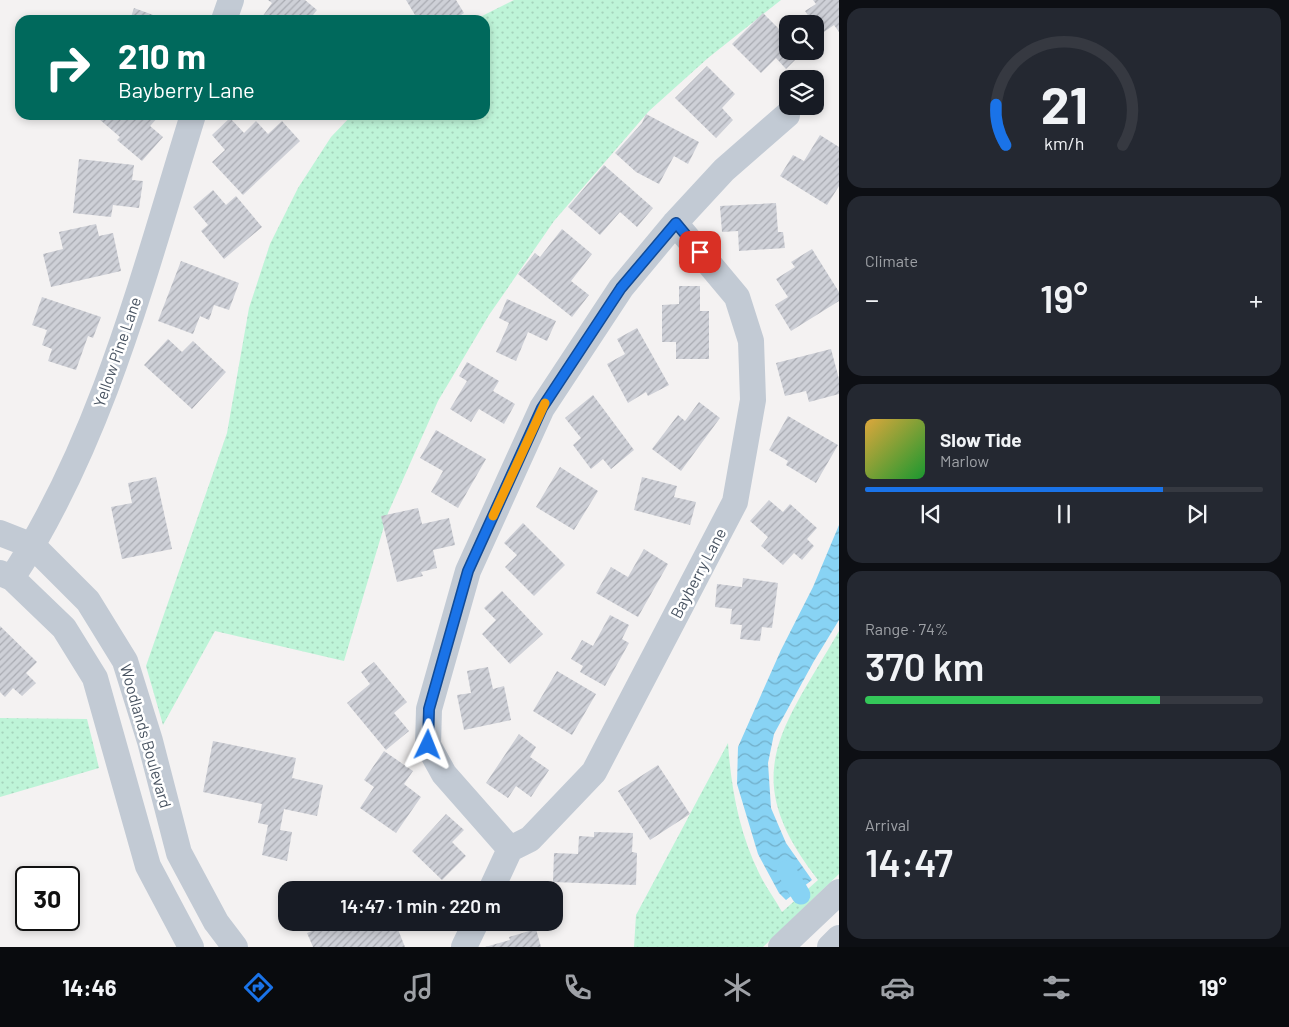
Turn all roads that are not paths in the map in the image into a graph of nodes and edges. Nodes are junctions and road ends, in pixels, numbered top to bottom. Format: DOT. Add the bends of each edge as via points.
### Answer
graph roads {
  1 [pos="231,0"];
  2 [pos="226,15"];
  3 [pos="787,115"];
  4 [pos="191,120"];
  5 [pos="676,223"];
  6 [pos="0,533"];
  7 [pos="33,546"];
  8 [pos="6,575"];
  9 [pos="510,849"];
  10 [pos="495,881"];
  11 [pos="839,892"];
  12 [pos="472,931"];
  13 [pos="839,938"];
  14 [pos="191,947"];
  15 [pos="235,947"];
  16 [pos="464,947"];
  17 [pos="781,947"];
  18 [pos="830,947"];
  1 -- 2 [label="street"];
  3 -- 5 [label="street" via="724,170"];
  4 -- 7 [label="street, Yellow Pine Lane" via="128,323 84,444"];
  5 -- 9 [label="street" via="621,288 542,408 468,571 429,709 428,745 444,774"];
  5 -- 9 [label="street, Bayberry Lane" via="737,297 751,341 753,400 735,502 594,772 530,839"];
  6 -- 7 [label="street, Woodlands Boulevard"];
  7 -- 8 [label="street, Yellow Pine Lane"];
  7 -- 15 [label="street, Woodlands Boulevard" via="88,601 125,661 179,852 216,922"];
  8 -- 14 [label="street, Woodlands Boulevard" via="64,628 95,678 148,866"];
  9 -- 10 [label="street"];
  11 -- 17 [label="street"];
  12 -- 16 [label="street"];
  13 -- 18 [label="street"];
}
